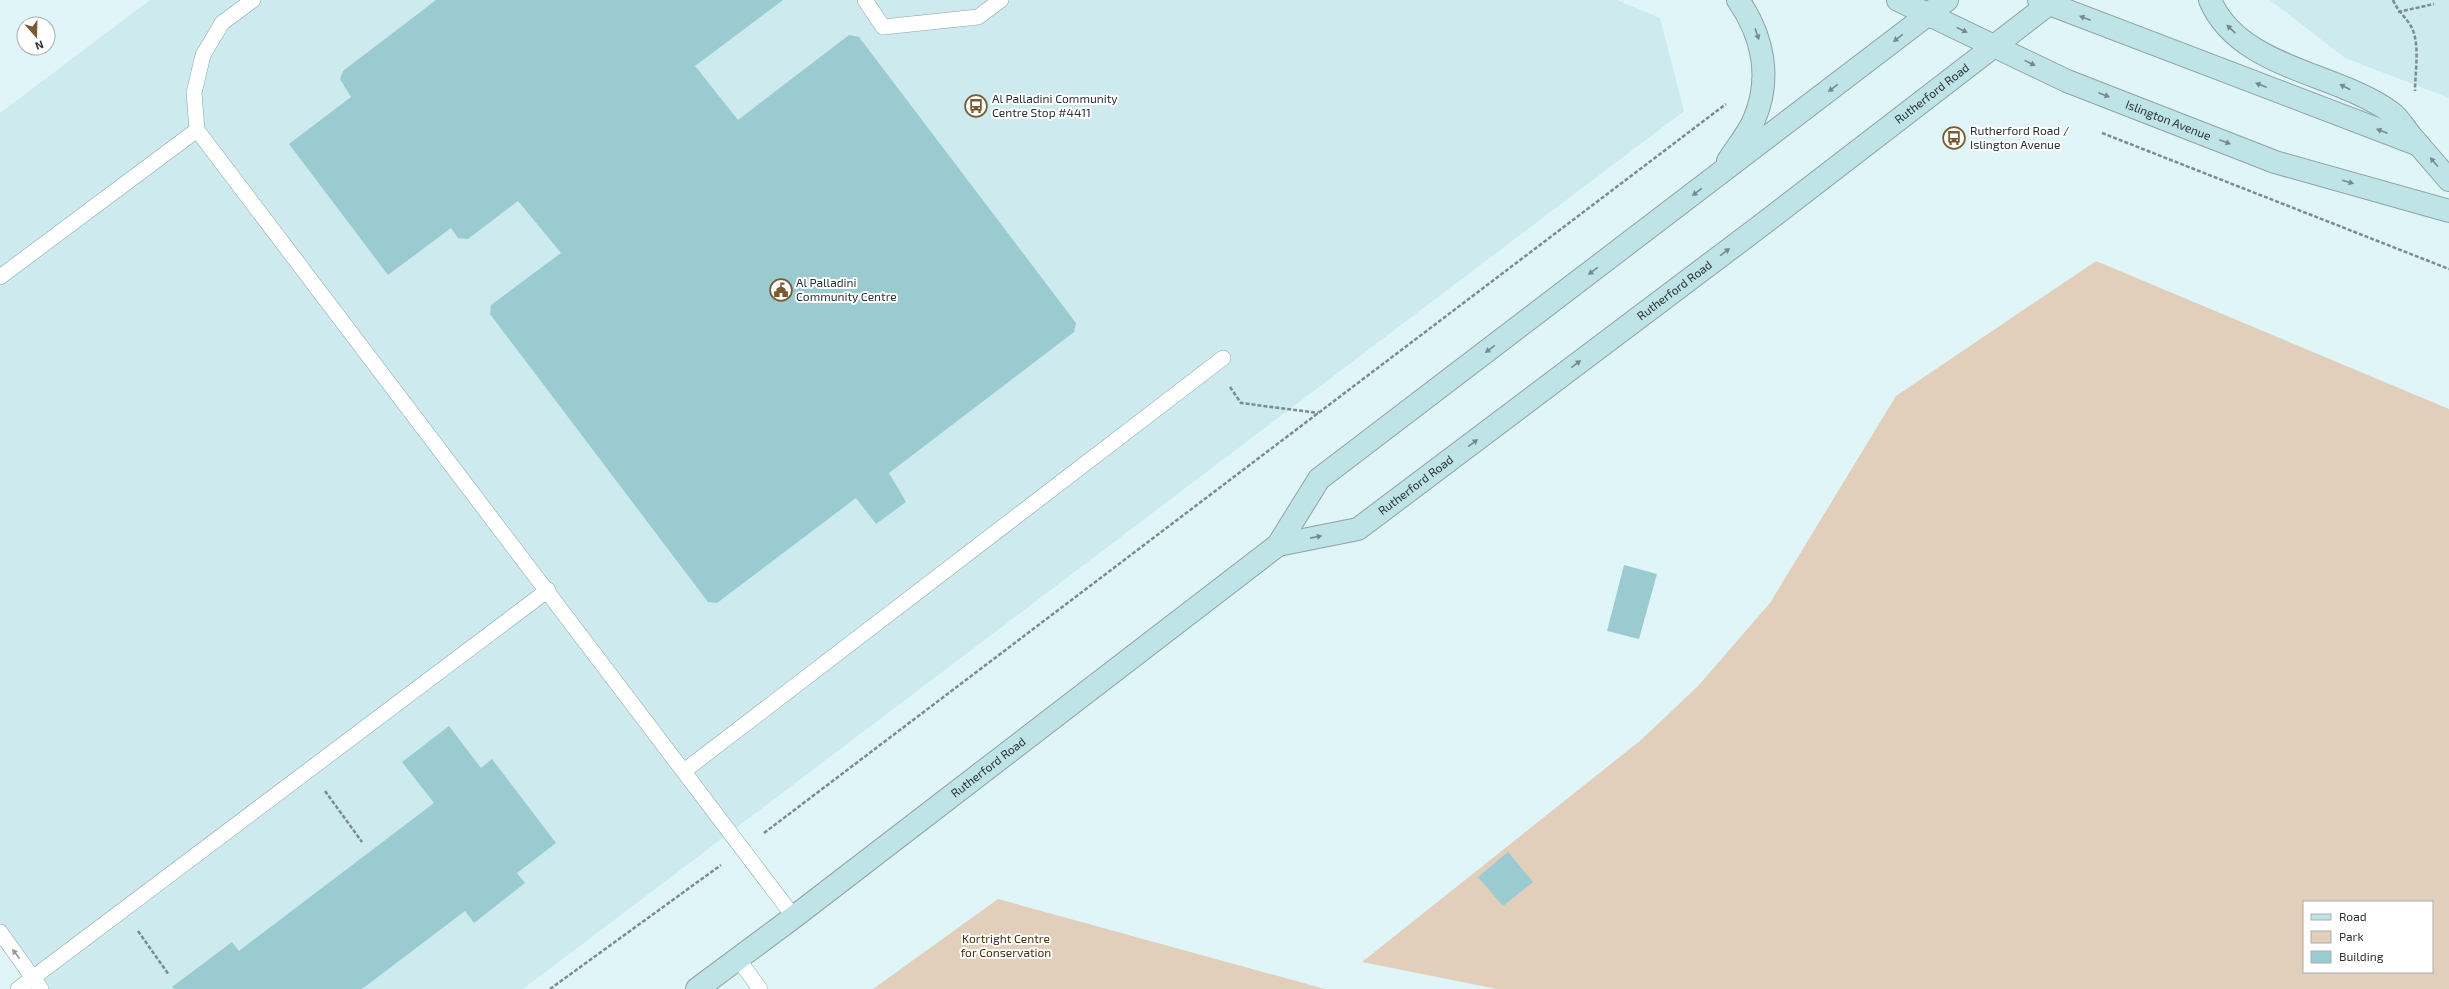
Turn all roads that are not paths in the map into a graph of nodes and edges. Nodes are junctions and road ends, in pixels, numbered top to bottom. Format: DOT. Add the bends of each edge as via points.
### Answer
graph roads {
  1 [pos="253,0"];
  2 [pos="865,0"];
  3 [pos="1001,0"];
  4 [pos="1738,0"];
  5 [pos="1898,0"];
  6 [pos="1947,0"];
  7 [pos="2210,0"];
  8 [pos="2047,1"];
  9 [pos="1929,14"];
  10 [pos="1995,46"];
  11 [pos="196,130"];
  12 [pos="2419,145"];
  13 [pos="1719,176"];
  14 [pos="2449,180"];
  15 [pos="2449,211"];
  16 [pos="0,277"];
  17 [pos="1218,361"];
  18 [pos="1278,545"];
  19 [pos="548,590"];
  20 [pos="684,771"];
  21 [pos="794,917"];
  22 [pos="0,932"];
  23 [pos="738,959"];
  24 [pos="33,976"];
  25 [pos="18,989"];
  26 [pos="41,989"];
  27 [pos="697,989"];
  28 [pos="760,989"];
  1 -- 11 [label="lane" via="222,23 203,55 194,92"];
  2 -- 3 [label="lane" via="883,27 978,17"];
  4 -- 13 [label="main road, one-way" via="1754,26 1762,48 1765,82 1754,121"];
  5 -- 9 [label="main road, Islington Avenue"];
  6 -- 9 [label="main road, Rutherford Road"];
  12 -- 7 [label="main road, one-way" via="2392,113 2342,85 2284,65 2252,48 2216,15"];
  8 -- 10 [label="main road, Rutherford Road"];
  12 -- 8 [label="main road, one-way"];
  9 -- 10 [label="main road, Islington Avenue, one-way"];
  9 -- 13 [label="main road, Rutherford Road, one-way"];
  10 -- 15 [label="main road, Islington Avenue, one-way" via="2067,80 2275,162"];
  18 -- 10 [label="main road, Rutherford Road, one-way" via="1358,529"];
  11 -- 16 [label="lane"];
  11 -- 19 [label="lane"];
  14 -- 12 [label="main road, one-way"];
  13 -- 18 [label="main road, Rutherford Road, one-way" via="1319,479"];
  17 -- 20 [label="lane"];
  18 -- 21 [label="main road, Rutherford Road"];
  19 -- 20 [label="lane"];
  19 -- 24 [label="lane"];
  20 -- 21 [label="lane"];
  21 -- 23 [label="main road, Rutherford Road"];
  24 -- 22 [label="lane, one-way"];
  23 -- 27 [label="main road, Rutherford Road"];
  23 -- 28 [label="lane"];
  24 -- 25 [label="lane"];
  24 -- 26 [label="lane"];
}
